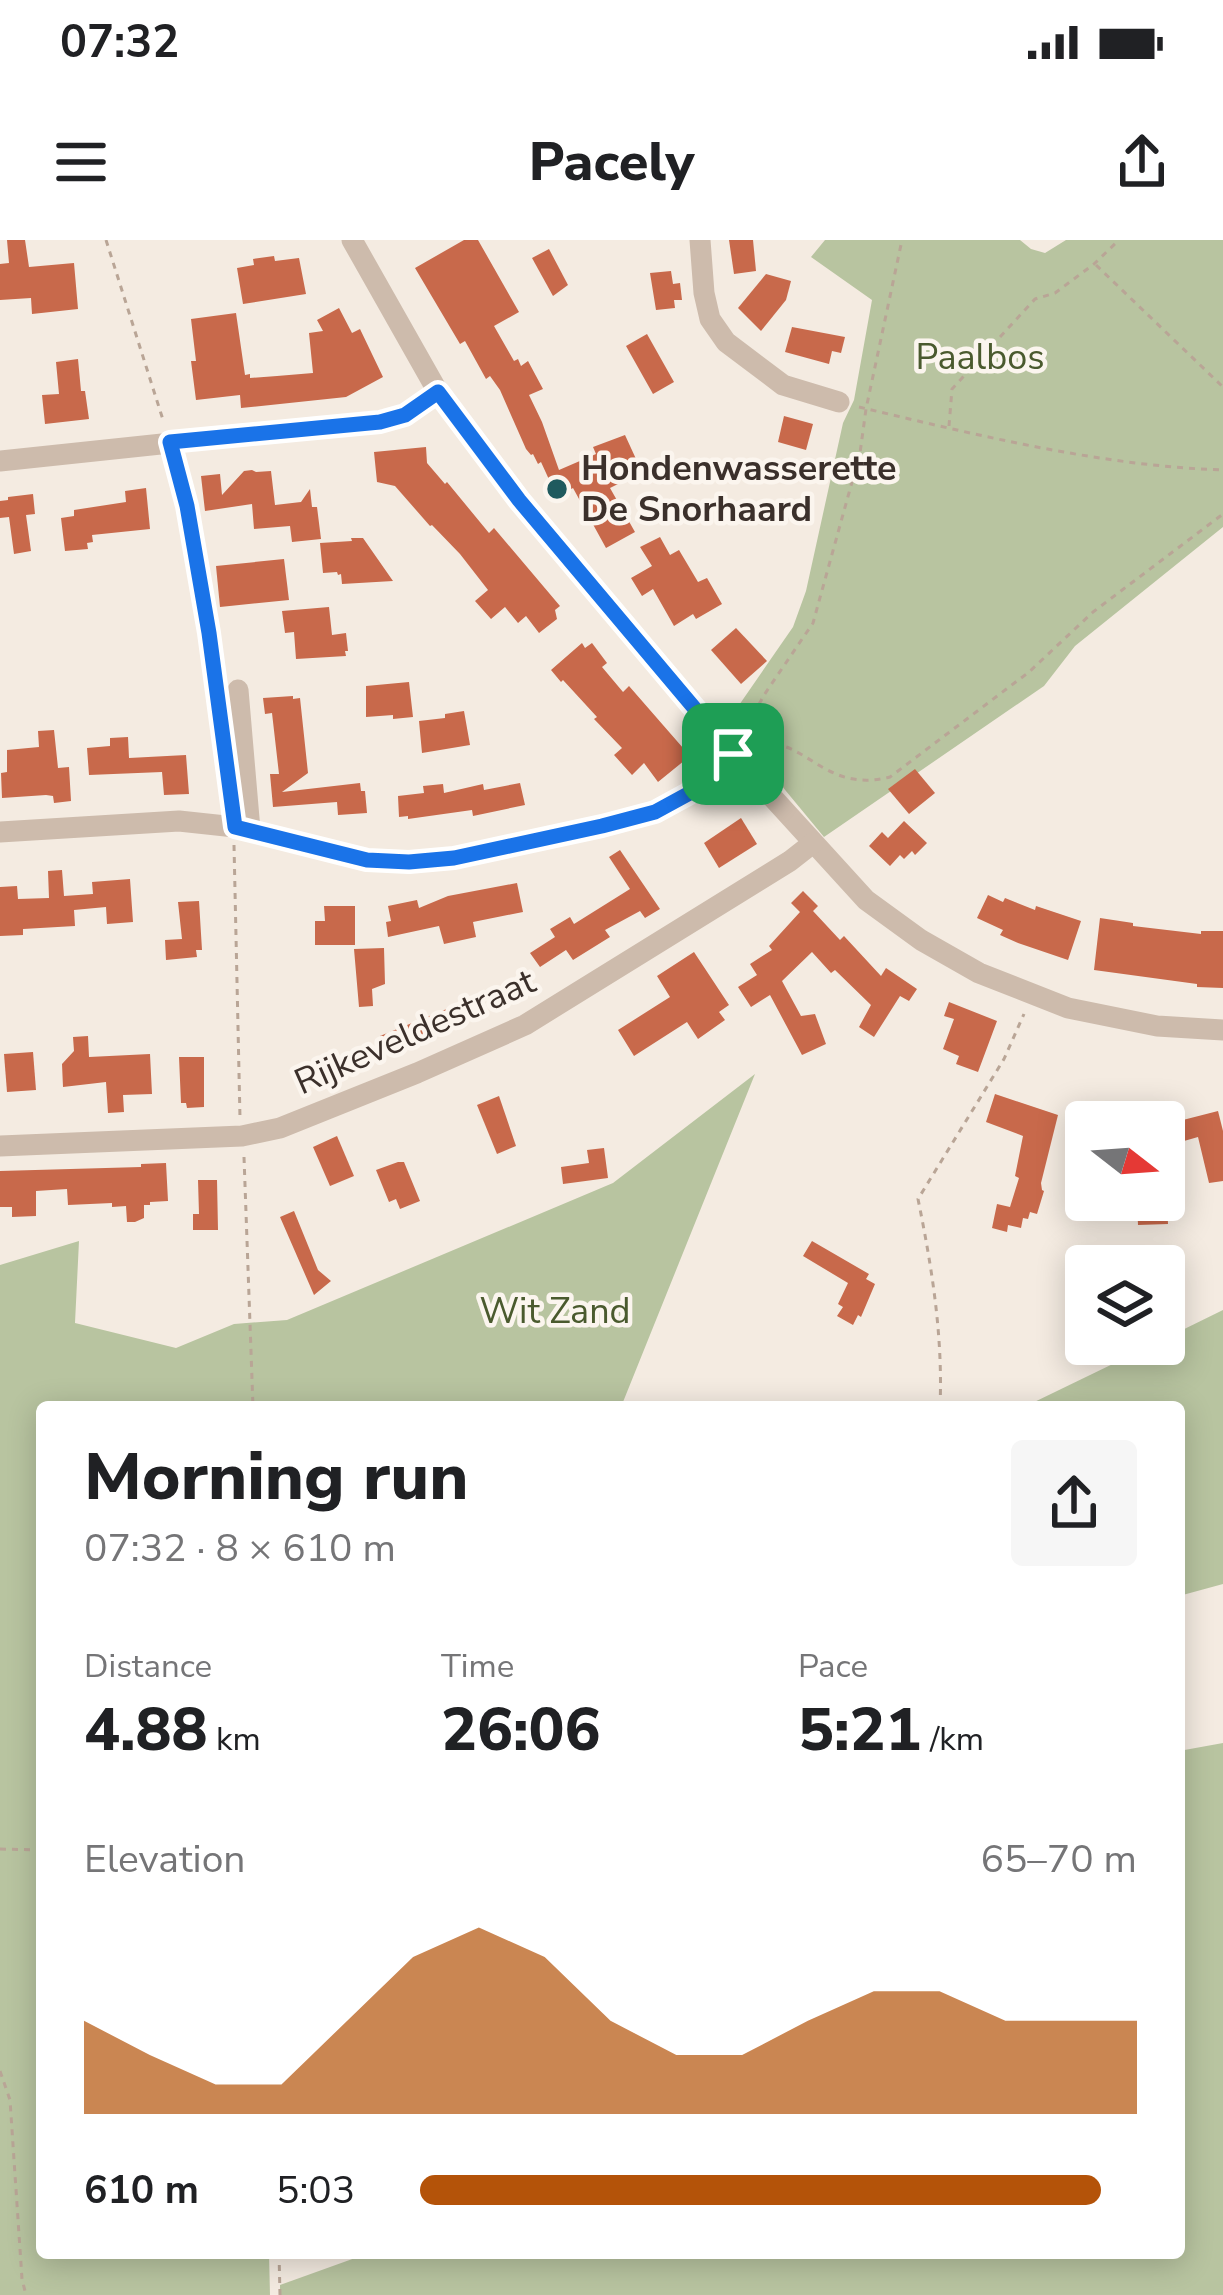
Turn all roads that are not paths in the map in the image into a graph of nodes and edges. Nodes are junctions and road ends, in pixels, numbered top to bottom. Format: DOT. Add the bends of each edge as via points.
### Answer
graph roads {
  1 [pos="352,240"];
  2 [pos="700,240"];
  3 [pos="438,392"];
  4 [pos="838,402"];
  5 [pos="0,461"];
  6 [pos="228,694"];
  7 [pos="733,754"];
  8 [pos="250,830"];
  9 [pos="0,832"];
  10 [pos="813,843"];
  11 [pos="1223,1030"];
  12 [pos="0,1146"];
  1 -- 3 [label="street"];
  2 -- 4 [label="street" via="710,319 726,342 783,385"];
  3 -- 5 [label="street" via="380,422"];
  3 -- 7 [label="street"];
  6 -- 8 [label="street"];
  7 -- 8 [label="street" via="655,812 454,858 367,860"];
  7 -- 10 [label="street"];
  8 -- 9 [label="street" via="179,821"];
  10 -- 11 [label="street" via="866,900 979,973 1068,1008"];
  10 -- 12 [label="street, Rijkeveldestraat" via="525,1025 280,1128"];
}
